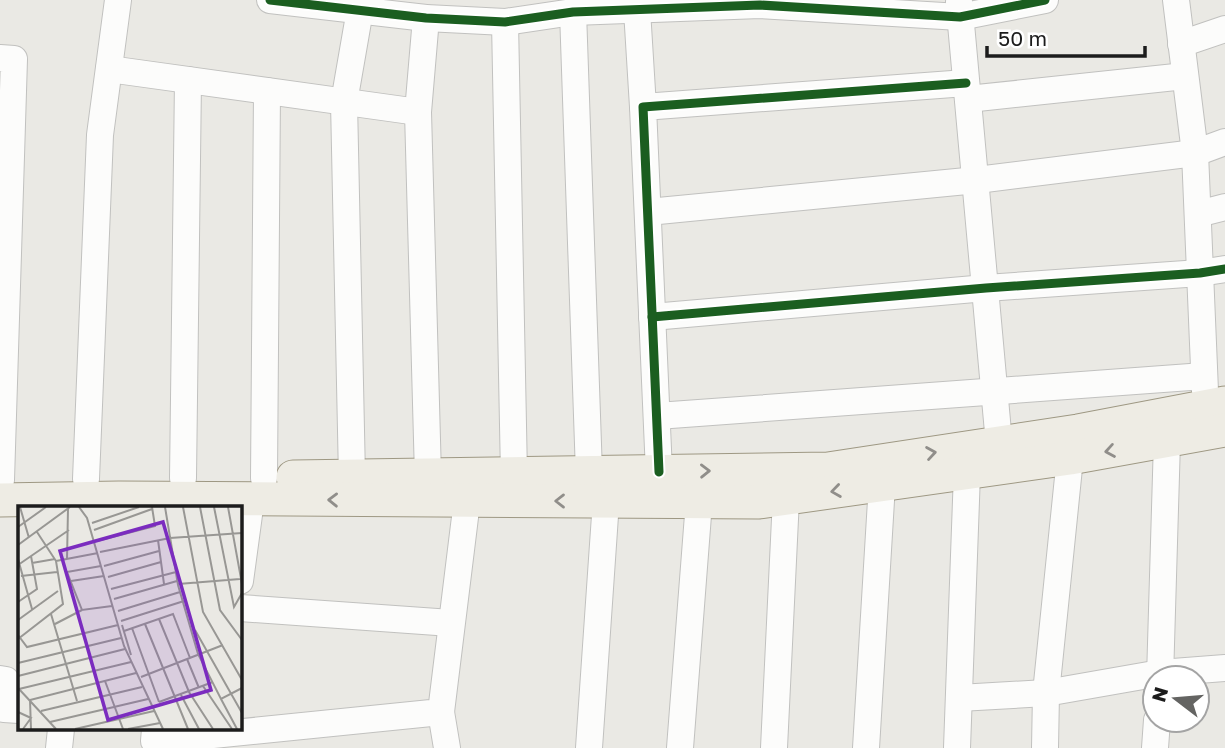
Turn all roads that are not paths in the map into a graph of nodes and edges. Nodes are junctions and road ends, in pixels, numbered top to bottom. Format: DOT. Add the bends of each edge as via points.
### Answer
graph roads {
  1 [pos="118,0"];
  2 [pos="270,0"];
  3 [pos="1045,0"];
  4 [pos="1176,0"];
  5 [pos="765,2"];
  6 [pos="349,6"];
  7 [pos="959,9"];
  8 [pos="637,10"];
  9 [pos="444,12"];
  10 [pos="573,12"];
  11 [pos="505,22"];
  12 [pos="1225,29"];
  13 [pos="1181,44"];
  14 [pos="0,58"];
  15 [pos="109,69"];
  16 [pos="1185,76"];
  17 [pos="188,80"];
  18 [pos="267,91"];
  19 [pos="967,91"];
  20 [pos="344,102"];
  21 [pos="643,107"];
  22 [pos="418,112"];
  23 [pos="1225,142"];
  24 [pos="1195,153"];
  25 [pos="976,180"];
  26 [pos="1225,207"];
  27 [pos="648,212"];
  28 [pos="1198,214"];
  29 [pos="1212,271"];
  30 [pos="986,288"];
  31 [pos="652,317"];
  32 [pos="995,391"];
  33 [pos="1215,404"];
  34 [pos="657,416"];
  35 [pos="1167,441"];
  36 [pos="999,443"];
  37 [pos="1070,458"];
  38 [pos="659,472"];
  39 [pos="589,473"];
  40 [pos="967,473"];
  41 [pos="514,475"];
  42 [pos="428,476"];
  43 [pos="352,477"];
  44 [pos="883,484"];
  45 [pos="0,486"];
  46 [pos="258,489"];
  47 [pos="85,495"];
  48 [pos="182,495"];
  49 [pos="786,498"];
  50 [pos="467,501"];
  51 [pos="606,501"];
  52 [pos="699,502"];
  53 [pos="242,571"];
  54 [pos="242,608"];
  55 [pos="452,624"];
  56 [pos="1160,664"];
  57 [pos="0,679"];
  58 [pos="1141,679"];
  59 [pos="1046,693"];
  60 [pos="959,698"];
  61 [pos="18,710"];
  62 [pos="441,712"];
  63 [pos="242,729"];
  64 [pos="61,730"];
  65 [pos="155,730"];
  66 [pos="219,731"];
  67 [pos="59,748"];
  68 [pos="447,748"];
  69 [pos="589,748"];
  70 [pos="680,748"];
  71 [pos="774,748"];
  72 [pos="866,748"];
  73 [pos="957,748"];
  74 [pos="1045,748"];
  1 -- 15 [label="street"];
  2 -- 6 [label="street"];
  3 -- 7 [label="street"];
  4 -- 13 [label="street"];
  5 -- 7 [label="street"];
  5 -- 8 [label="street"];
  6 -- 9 [label="street"];
  6 -- 20 [label="street"];
  7 -- 19 [label="street"];
  8 -- 10 [label="street"];
  8 -- 21 [label="street"];
  9 -- 11 [label="street"];
  9 -- 22 [label="street"];
  10 -- 11 [label="street"];
  10 -- 39 [label="street"];
  11 -- 41 [label="street"];
  12 -- 13 [label="street"];
  13 -- 16 [label="street"];
  14 -- 45 [label="street" via="14,59"];
  15 -- 17 [label="street"];
  15 -- 47 [label="street" via="100,135"];
  16 -- 19 [label="street"];
  16 -- 24 [label="street"];
  17 -- 18 [label="street"];
  17 -- 48 [label="street"];
  18 -- 20 [label="street"];
  18 -- 46 [label="street"];
  19 -- 21 [label="street"];
  19 -- 25 [label="street"];
  20 -- 22 [label="street"];
  20 -- 43 [label="street"];
  21 -- 27 [label="street"];
  22 -- 42 [label="street"];
  23 -- 24 [label="street"];
  24 -- 25 [label="street"];
  24 -- 28 [label="street"];
  25 -- 27 [label="street"];
  25 -- 30 [label="street"];
  26 -- 28 [label="street"];
  27 -- 31 [label="street"];
  28 -- 29 [label="street"];
  29 -- 30 [label="street"];
  29 -- 33 [label="street"];
  30 -- 31 [label="street"];
  30 -- 32 [label="street"];
  31 -- 34 [label="street"];
  32 -- 33 [label="street"];
  32 -- 34 [label="street"];
  32 -- 36 [label="street"];
  33 -- 35 [label="main road"];
  33 -- 36 [label="main road"];
  34 -- 38 [label="street"];
  35 -- 37 [label="main road, one-way"];
  35 -- 56 [label="street"];
  38 -- 36 [label="main road, one-way" via="828,468"];
  37 -- 40 [label="main road"];
  37 -- 59 [label="street"];
  38 -- 39 [label="main road"];
  39 -- 41 [label="main road"];
  40 -- 44 [label="main road"];
  40 -- 60 [label="street"];
  41 -- 42 [label="main road"];
  42 -- 43 [label="main road"];
  43 -- 46 [label="main road"];
  44 -- 49 [label="main road, one-way"];
  44 -- 72 [label="street"];
  45 -- 47 [label="main road"];
  46 -- 48 [label="main road"];
  50 -- 46 [label="main road, one-way"];
  46 -- 53 [label="street"];
  47 -- 48 [label="main road"];
  49 -- 52 [label="main road"];
  49 -- 71 [label="street"];
  51 -- 50 [label="main road, one-way"];
  50 -- 55 [label="street"];
  51 -- 52 [label="main road"];
  51 -- 69 [label="street"];
  52 -- 70 [label="street"];
  54 -- 55 [label="street"];
  55 -- 62 [label="street"];
  57 -- 61 [label="street" via="6,680 4,709"];
  58 -- 59 [label="street"];
  59 -- 60 [label="street"];
  59 -- 74 [label="street"];
  60 -- 73 [label="street"];
  62 -- 63 [label="street"];
  62 -- 68 [label="street"];
  64 -- 67 [label="street"];
  65 -- 66 [label="street" via="154,741"];
}
